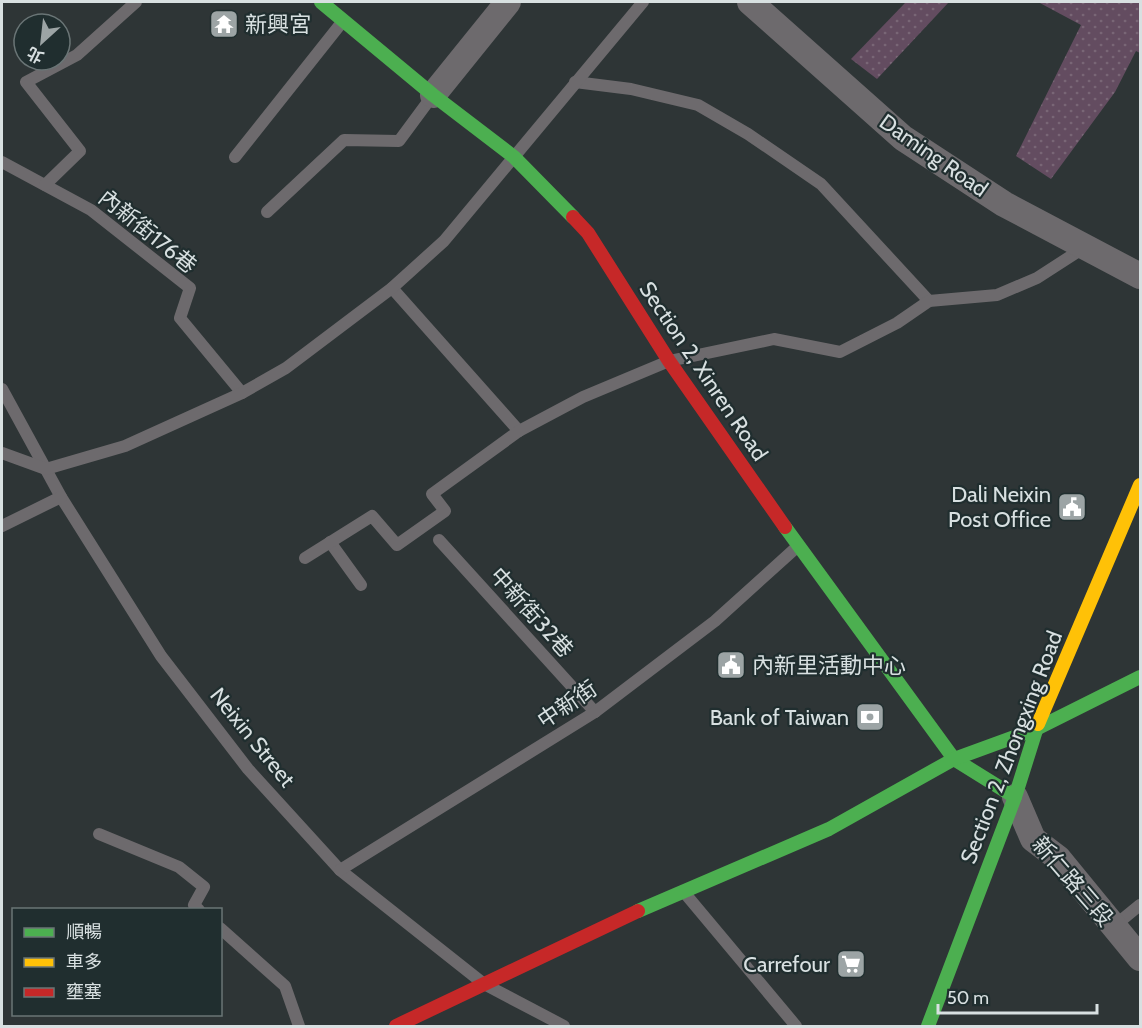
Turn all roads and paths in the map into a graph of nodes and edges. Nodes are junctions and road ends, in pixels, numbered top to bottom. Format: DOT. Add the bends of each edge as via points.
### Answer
graph roads {
  1 [pos="136,2"];
  2 [pos="321,2"];
  3 [pos="508,2"];
  4 [pos="643,2"];
  5 [pos="750,2"];
  6 [pos="344,20"];
  7 [pos="575,82"];
  8 [pos="433,95"];
  9 [pos="235,157"];
  10 [pos="514,157"];
  11 [pos="2,162"];
  12 [pos="45,185"];
  13 [pos="267,212"];
  14 [pos="1086,246"];
  15 [pos="1140,276"];
  16 [pos="392,288"];
  17 [pos="929,301"];
  18 [pos="669,361"];
  19 [pos="2,389"];
  20 [pos="242,393"];
  21 [pos="519,431"];
  22 [pos="2,453"];
  23 [pos="46,469"];
  24 [pos="1140,485"];
  25 [pos="61,496"];
  26 [pos="2,526"];
  27 [pos="439,540"];
  28 [pos="330,542"];
  29 [pos="798,546"];
  30 [pos="305,558"];
  31 [pos="361,585"];
  32 [pos="1140,677"];
  33 [pos="595,712"];
  34 [pos="1036,729"];
  35 [pos="954,759"];
  36 [pos="1015,797"];
  37 [pos="99,834"];
  38 [pos="340,870"];
  39 [pos="682,890"];
  40 [pos="1140,905"];
  41 [pos="198,908"];
  42 [pos="1113,927"];
  43 [pos="222,930"];
  44 [pos="1140,958"];
  45 [pos="484,984"];
  46 [pos="299,1026"];
  47 [pos="396,1026"];
  48 [pos="564,1026"];
  49 [pos="796,1026"];
  50 [pos="928,1026"];
  1 -- 12 [label="lane" via="77,55 26,82 80,151"];
  2 -- 6 [label="street, Section 2, Xinren Road"];
  3 -- 8 [label="street"];
  4 -- 7 [label="lane"];
  5 -- 14 [label="street, Daming Road" via="903,138 1004,204"];
  6 -- 8 [label="street, Section 2, Xinren Road"];
  6 -- 9 [label="lane"];
  7 -- 10 [label="lane"];
  7 -- 17 [label="lane" via="631,89 698,105 748,134 821,184"];
  8 -- 10 [label="street, Section 2, Xinren Road"];
  8 -- 13 [label="lane" via="399,141 344,140"];
  10 -- 16 [label="lane" via="444,241"];
  10 -- 18 [label="street, Section 2, Xinren Road" via="588,232"];
  11 -- 12 [label="lane, 內新街176巷"];
  12 -- 20 [label="lane, 內新街176巷" via="122,231 189,288 180,318"];
  14 -- 15 [label="street, Daming Road"];
  14 -- 17 [label="lane" via="1037,278 997,295"];
  16 -- 20 [label="lane" via="286,368"];
  16 -- 21 [label="lane"];
  17 -- 18 [label="lane" via="897,323 840,352 774,339"];
  18 -- 21 [label="lane"];
  18 -- 29 [label="street, Section 2, Xinren Road"];
  19 -- 23 [label="lane, Neixin Street"];
  20 -- 23 [label="lane" via="125,446"];
  21 -- 28 [label="lane" via="432,494 445,511 397,545 372,516"];
  22 -- 23 [label="lane"];
  23 -- 25 [label="lane, Neixin Street"];
  24 -- 34 [label="street, Section 2, Zhongxing Road"];
  25 -- 26 [label="lane"];
  25 -- 38 [label="lane, Neixin Street" via="161,656 248,769"];
  27 -- 33 [label="lane, 中新街32巷"];
  28 -- 30 [label="lane"];
  28 -- 31 [label="lane"];
  29 -- 33 [label="lane, 中新街" via="715,621"];
  29 -- 35 [label="street, Section 2, Xinren Road"];
  32 -- 34 [label="street"];
  33 -- 38 [label="lane, 中新街"];
  34 -- 35 [label="street"];
  34 -- 36 [label="street, Section 2, Zhongxing Road"];
  35 -- 36 [label="street, Section 2, Xinren Road"];
  35 -- 39 [label="street" via="829,829"];
  36 -- 42 [label="street, 新仁路三段" via="1033,839 1058,858"];
  36 -- 50 [label="street, Section 2, Zhongxing Road"];
  37 -- 41 [label="lane" via="179,867 204,887 194,905"];
  38 -- 45 [label="lane, Neixin Street"];
  39 -- 45 [label="street"];
  39 -- 49 [label="lane"];
  40 -- 42 [label="lane"];
  42 -- 44 [label="street, 新仁路三段"];
  43 -- 46 [label="lane" via="285,986"];
  45 -- 47 [label="street"];
  45 -- 48 [label="lane, Neixin Street"];
}
